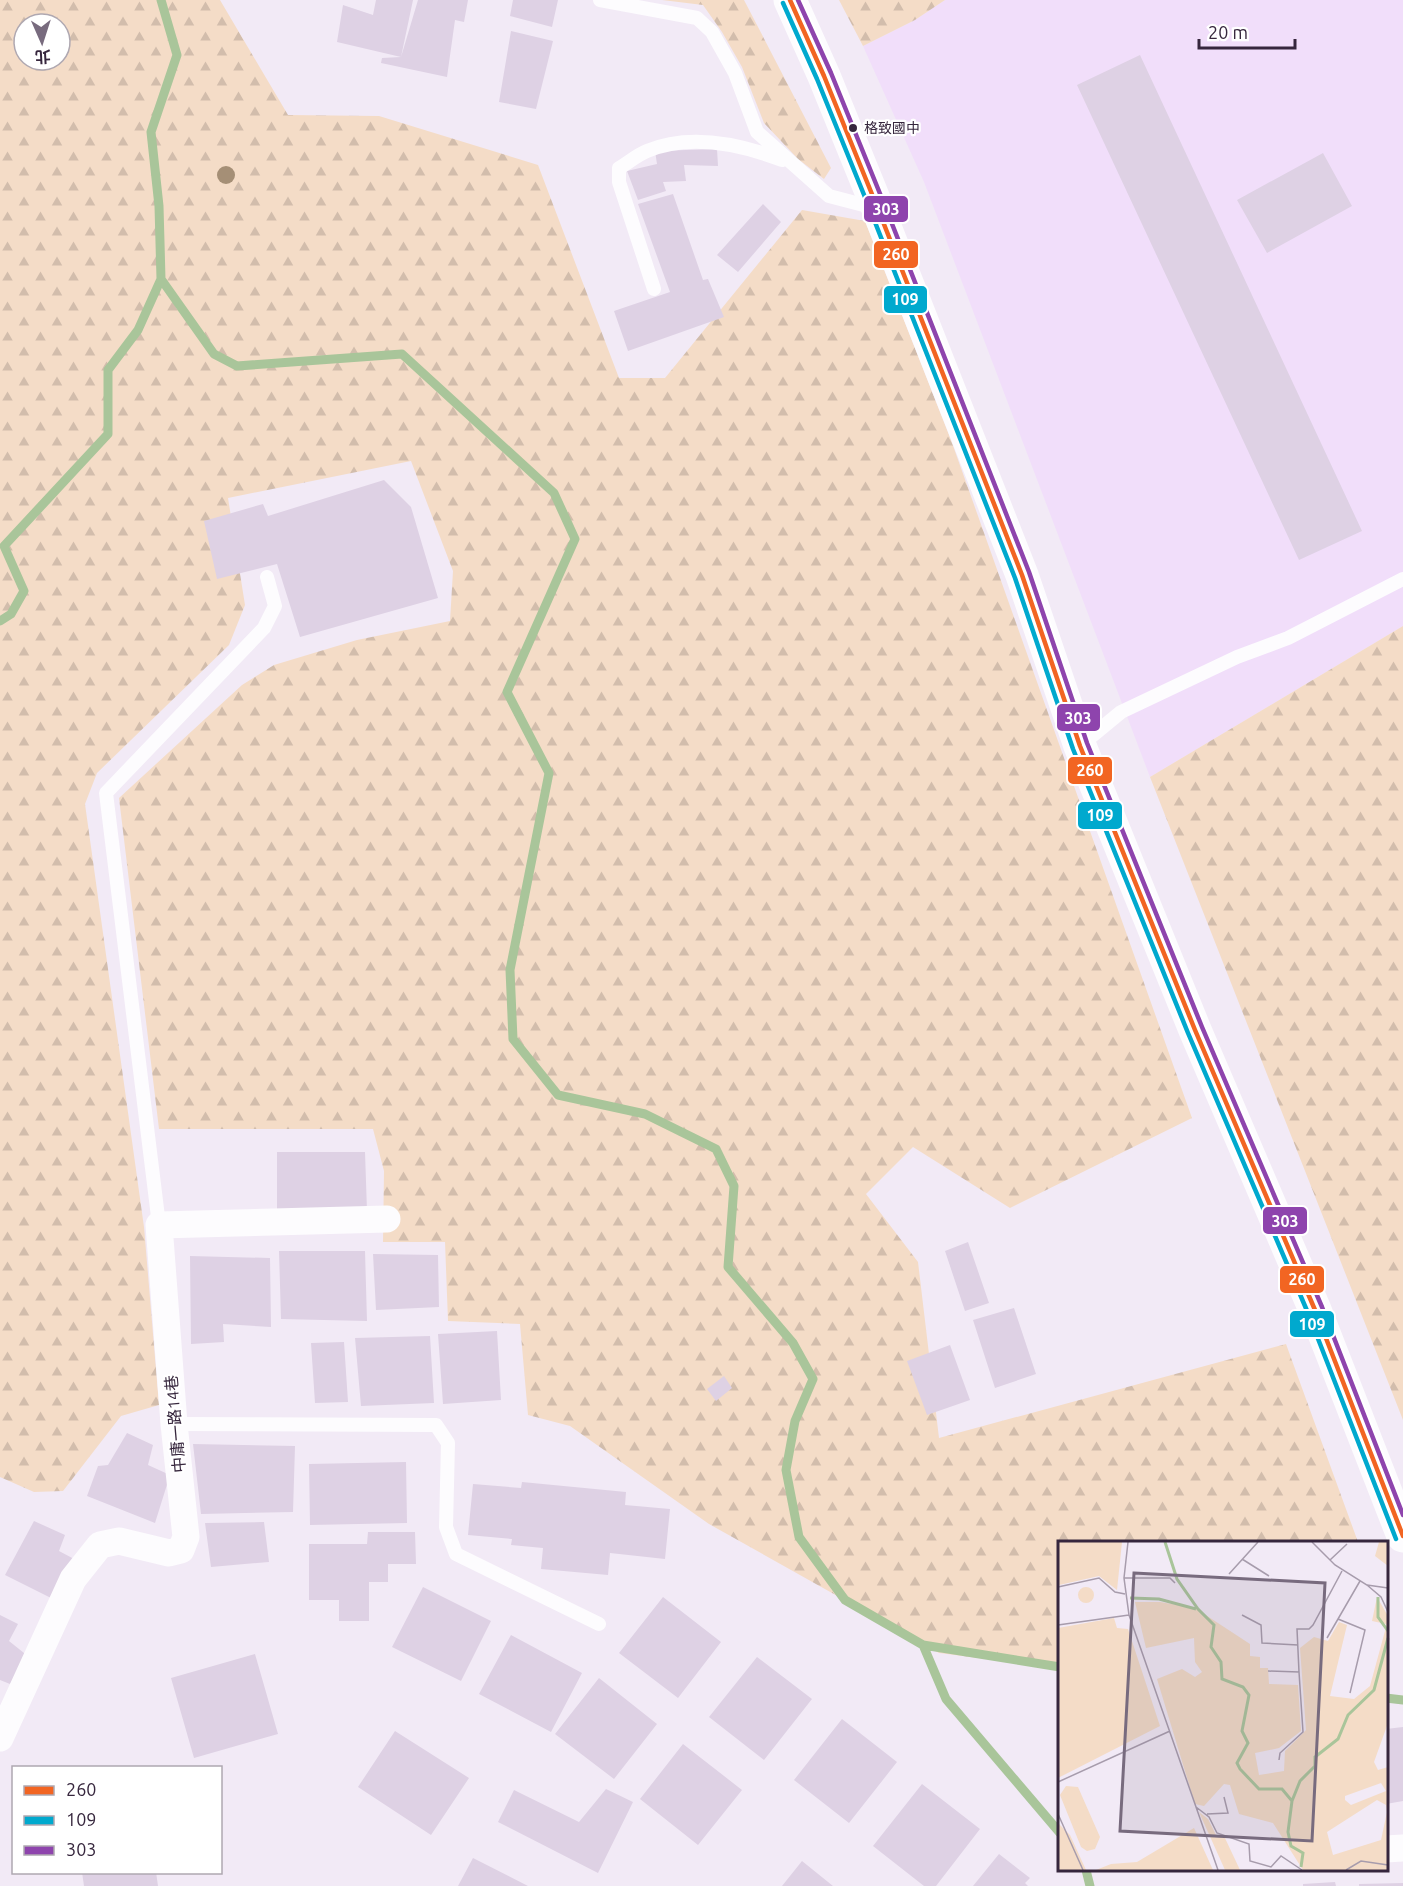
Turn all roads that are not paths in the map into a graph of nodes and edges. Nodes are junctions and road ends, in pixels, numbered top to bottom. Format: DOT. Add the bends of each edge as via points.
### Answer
graph roads {
  1 [pos="600,0"];
  2 [pos="790,0"];
  3 [pos="789,162"];
  4 [pos="878,209"];
  5 [pos="654,289"];
  6 [pos="267,578"];
  7 [pos="1403,579"];
  8 [pos="1080,746"];
  9 [pos="387,1219"];
  10 [pos="159,1225"];
  11 [pos="174,1424"];
  12 [pos="1403,1536"];
  13 [pos="599,1624"];
  14 [pos="0,1737"];
  15 [pos="1403,1848"];
  16 [pos="1388,1849"];
  1 -- 3 [label="lane" via="697,18 712,32 735,73 757,132"];
  2 -- 4 [label="main road"];
  3 -- 4 [label="lane" via="829,196"];
  3 -- 5 [label="lane" via="752,148 717,142 681,143 645,152 619,168 619,182"];
  4 -- 8 [label="main road" via="1022,575"];
  6 -- 10 [label="lane" via="275,606 264,628 106,792"];
  7 -- 8 [label="lane" via="1288,639 1236,657 1122,712"];
  8 -- 12 [label="main road" via="1199,1041 1315,1310"];
  9 -- 10 [label="street"];
  10 -- 11 [label="street, 中庸一路14巷"];
  11 -- 13 [label="lane" via="436,1425 448,1443 446,1527 456,1554"];
  11 -- 14 [label="street, 中庸一路14巷" via="186,1537 181,1550 169,1552 119,1541 100,1545 73,1579"];
  15 -- 16 [label="street"];
}
